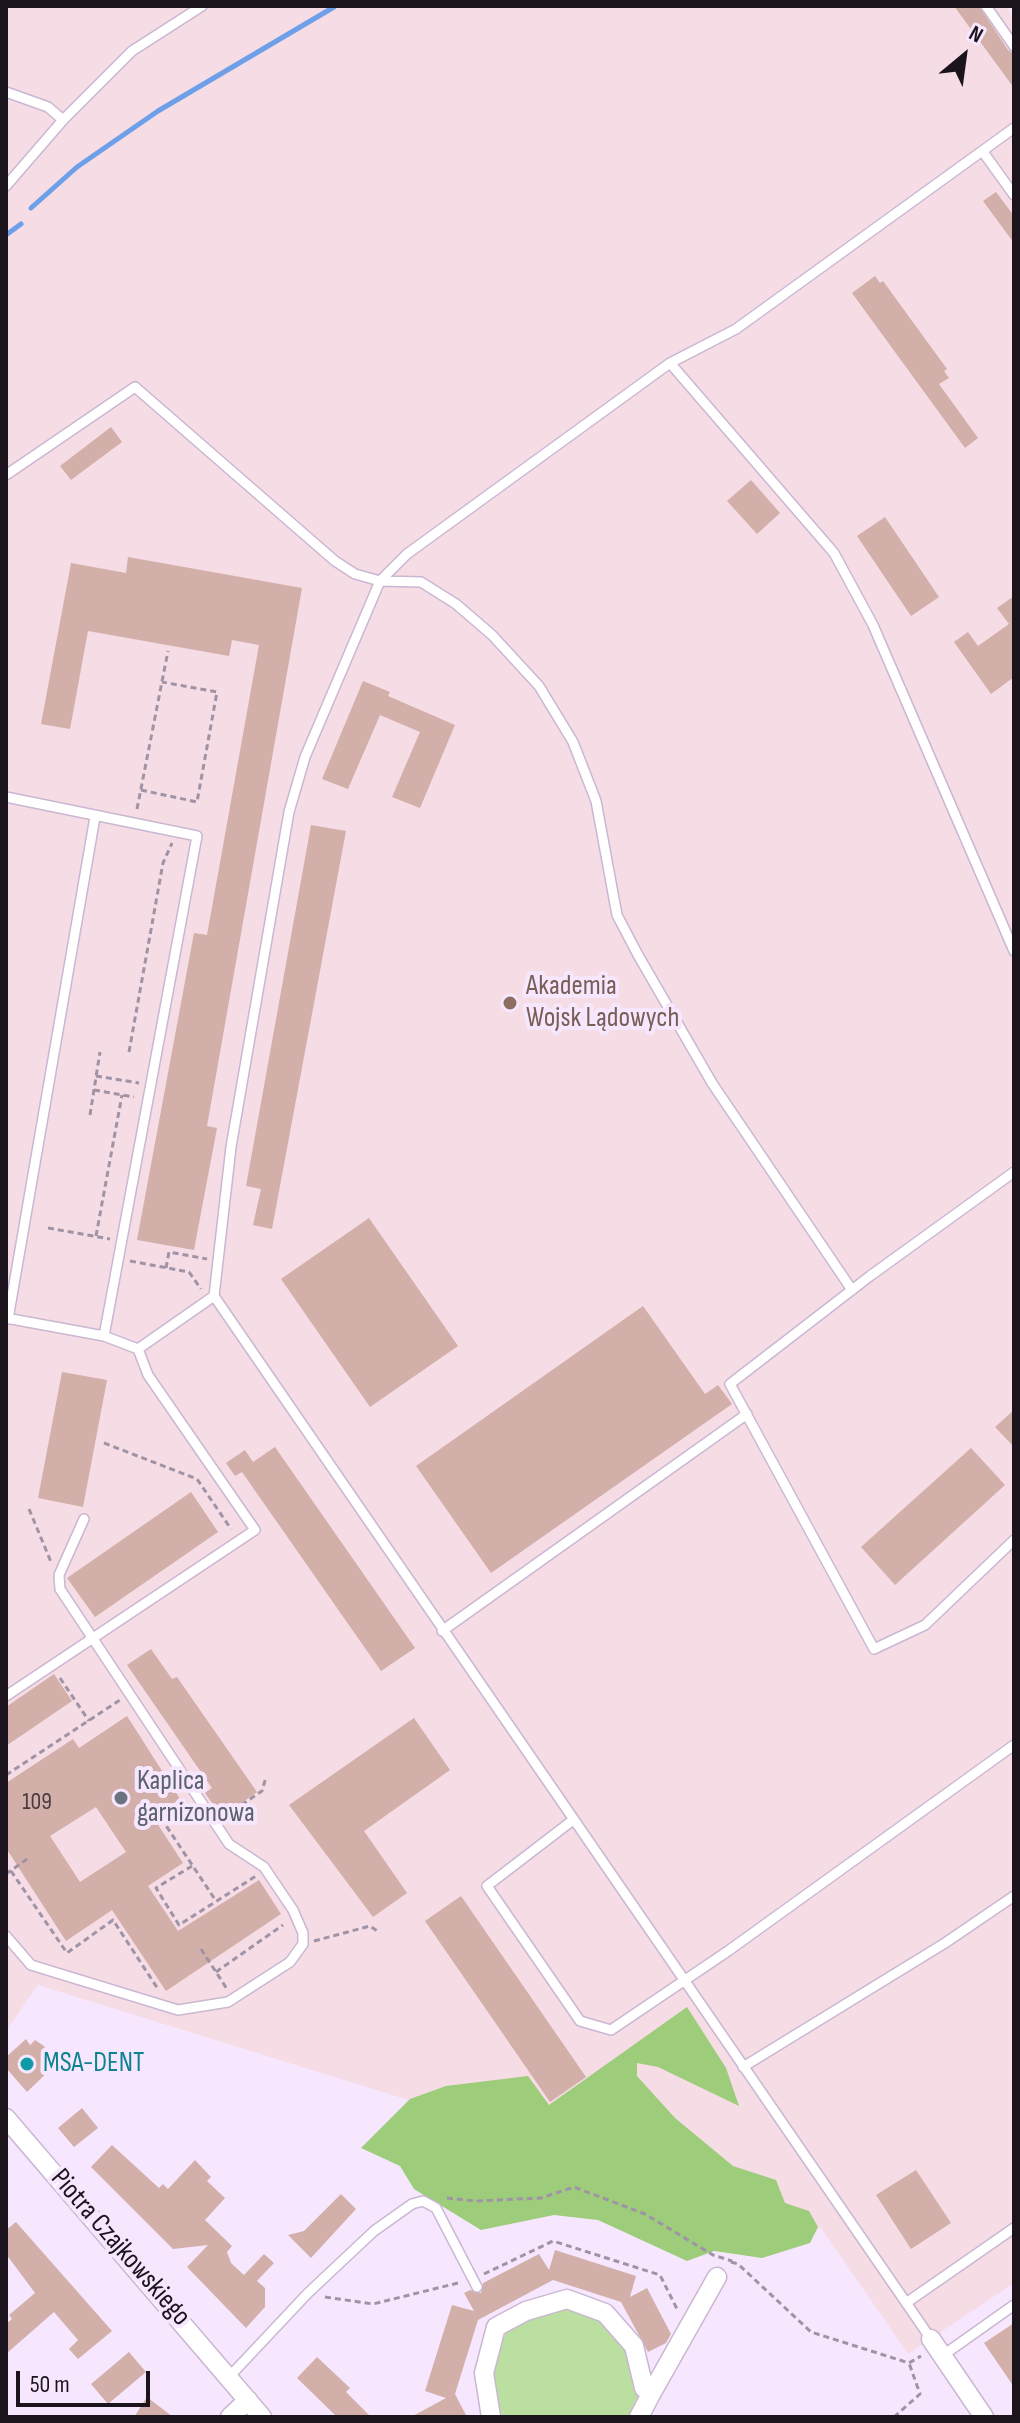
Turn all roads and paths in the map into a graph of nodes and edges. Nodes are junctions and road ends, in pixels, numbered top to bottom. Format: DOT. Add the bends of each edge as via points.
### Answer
graph roads {
  1 [pos="202,6"];
  2 [pos="986,6"];
  3 [pos="1014,46"];
  4 [pos="6,92"];
  5 [pos="63,120"];
  6 [pos="1014,128"];
  7 [pos="983,152"];
  8 [pos="6,186"];
  9 [pos="1014,195"];
  10 [pos="670,363"];
  11 [pos="6,475"];
  12 [pos="380,581"];
  13 [pos="168,651"];
  14 [pos="162,682"];
  15 [pos="141,790"];
  16 [pos="6,797"];
  17 [pos="95,817"];
  18 [pos="134,825"];
  19 [pos="178,833"];
  20 [pos="1014,951"];
  21 [pos="100,1052"];
  22 [pos="129,1052"];
  23 [pos="96,1076"];
  24 [pos="151,1085"];
  25 [pos="94,1090"];
  26 [pos="122,1095"];
  27 [pos="148,1099"];
  28 [pos="90,1115"];
  29 [pos="1014,1172"];
  30 [pos="48,1228"];
  31 [pos="96,1236"];
  32 [pos="121,1241"];
  33 [pos="118,1259"];
  34 [pos="219,1261"];
  35 [pos="166,1268"];
  36 [pos="852,1290"];
  37 [pos="214,1296"];
  38 [pos="7,1318"];
  39 [pos="104,1336"];
  40 [pos="138,1349"];
  41 [pos="747,1414"];
  42 [pos="104,1443"];
  43 [pos="29,1509"];
  44 [pos="84,1519"];
  45 [pos="239,1540"];
  46 [pos="1014,1540"];
  47 [pos="59,1575"];
  48 [pos="442,1631"];
  49 [pos="94,1639"];
  50 [pos="52,1666"];
  51 [pos="130,1694"];
  52 [pos="6,1696"];
  53 [pos="89,1721"];
  54 [pos="1014,1745"];
  55 [pos="6,1775"];
  56 [pos="266,1777"];
  57 [pos="182,1804"];
  58 [pos="161,1818"];
  59 [pos="573,1820"];
  60 [pos="154,1822"];
  61 [pos="215,1823"];
  62 [pos="27,1859"];
  63 [pos="192,1866"];
  64 [pos="266,1870"];
  65 [pos="8,1872"];
  66 [pos="1014,1896"];
  67 [pos="216,1901"];
  68 [pos="289,1922"];
  69 [pos="380,1933"];
  70 [pos="6,1936"];
  71 [pos="303,1939"];
  72 [pos="201,1949"];
  73 [pos="216,1972"];
  74 [pos="683,1980"];
  75 [pos="228,1990"];
  76 [pos="164,2006"];
  77 [pos="743,2067"];
  78 [pos="6,2118"];
  79 [pos="423,2201"];
  80 [pos="1014,2228"];
  81 [pos="732,2261"];
  82 [pos="717,2277"];
  83 [pos="475,2283"];
  84 [pos="334,2299"];
  85 [pos="906,2303"];
  86 [pos="1014,2305"];
  87 [pos="688,2328"];
  88 [pos="936,2347"];
  89 [pos="909,2363"];
  90 [pos="229,2377"];
  91 [pos="651,2394"];
  92 [pos="248,2400"];
  93 [pos="230,2417"];
  94 [pos="262,2417"];
  95 [pos="491,2417"];
  96 [pos="639,2417"];
  97 [pos="894,2417"];
  98 [pos="984,2417"];
  1 -- 5 [label="lane" via="132,51"];
  2 -- 3 [label="lane"];
  4 -- 5 [label="lane" via="48,107"];
  5 -- 8 [label="lane"];
  6 -- 7 [label="lane"];
  7 -- 9 [label="lane"];
  7 -- 10 [label="lane" via="736,329"];
  10 -- 12 [label="lane" via="407,554"];
  10 -- 20 [label="lane" via="834,553 873,625"];
  11 -- 12 [label="lane" via="135,387 335,561"];
  12 -- 34 [label="lane" via="305,757 289,812 231,1147"];
  12 -- 36 [label="lane" via="421,582 456,604 518,660 557,711 596,801 617,915 701,1064"];
  13 -- 14 [label="path"];
  14 -- 15 [label="path"];
  14 -- 15 [label="path" via="217,692 197,802"];
  15 -- 18 [label="path"];
  16 -- 17 [label="lane"];
  17 -- 18 [label="lane"];
  17 -- 38 [label="lane"];
  18 -- 19 [label="lane"];
  19 -- 22 [label="path" via="163,863"];
  19 -- 24 [label="lane" via="197,836"];
  21 -- 23 [label="path"];
  23 -- 24 [label="path"];
  23 -- 25 [label="path"];
  24 -- 27 [label="lane"];
  25 -- 26 [label="path"];
  25 -- 28 [label="path"];
  26 -- 27 [label="path"];
  26 -- 31 [label="path"];
  27 -- 32 [label="lane"];
  29 -- 36 [label="lane"];
  30 -- 31 [label="path"];
  31 -- 32 [label="path"];
  32 -- 33 [label="lane"];
  33 -- 35 [label="path"];
  33 -- 39 [label="lane"];
  34 -- 35 [label="path" via="169,1252"];
  34 -- 37 [label="lane"];
  35 -- 37 [label="path" via="189,1272 202,1291"];
  36 -- 41 [label="lane" via="730,1384"];
  37 -- 40 [label="lane"];
  37 -- 48 [label="lane"];
  38 -- 39 [label="lane"];
  39 -- 40 [label="lane"];
  40 -- 45 [label="lane" via="148,1375 255,1530"];
  41 -- 46 [label="lane" via="874,1649 925,1625"];
  41 -- 48 [label="lane"];
  42 -- 45 [label="path" via="197,1479"];
  43 -- 47 [label="path"];
  44 -- 47 [label="lane"];
  45 -- 49 [label="lane"];
  47 -- 49 [label="lane" via="65,1598"];
  48 -- 59 [label="lane"];
  49 -- 50 [label="lane"];
  49 -- 51 [label="lane"];
  50 -- 52 [label="lane"];
  50 -- 53 [label="path"];
  51 -- 53 [label="path"];
  51 -- 61 [label="lane"];
  53 -- 55 [label="path"];
  54 -- 74 [label="lane"];
  56 -- 61 [label="path" via="262,1791"];
  57 -- 58 [label="path"];
  58 -- 60 [label="path"];
  58 -- 63 [label="path"];
  59 -- 74 [label="lane"];
  59 -- 74 [label="lane" via="487,1886 580,2021 611,2030"];
  61 -- 64 [label="lane" via="229,1844"];
  62 -- 65 [label="path"];
  63 -- 67 [label="path"];
  63 -- 67 [label="path" via="156,1888 179,1925"];
  64 -- 67 [label="path"];
  64 -- 71 [label="lane" via="293,1910"];
  65 -- 76 [label="path" via="67,1953 113,1920 166,2000"];
  66 -- 77 [label="lane"];
  68 -- 73 [label="path"];
  69 -- 71 [label="path" via="370,1926 316,1941"];
  70 -- 76 [label="lane" via="31,1965"];
  71 -- 76 [label="lane" via="290,1962 228,2002 194,2010"];
  72 -- 73 [label="path"];
  73 -- 75 [label="path"];
  74 -- 77 [label="lane"];
  77 -- 85 [label="lane"];
  78 -- 90 [label="street, Piotra Czajkowskiego"];
  79 -- 81 [label="path" via="541,2198 574,2187 645,2214"];
  79 -- 83 [label="lane" via="436,2208"];
  79 -- 90 [label="lane" via="374,2231"];
  80 -- 85 [label="lane"];
  81 -- 82 [label="path"];
  81 -- 89 [label="path" via="811,2332"];
  82 -- 87 [label="street"];
  83 -- 84 [label="path" via="373,2304"];
  83 -- 87 [label="path" via="553,2241 660,2275"];
  85 -- 88 [label="lane"];
  86 -- 88 [label="lane"];
  87 -- 91 [label="street"];
  88 -- 89 [label="path"];
  88 -- 98 [label="street"];
  89 -- 97 [label="path" via="920,2394"];
  90 -- 92 [label="street, Piotra Czajkowskiego"];
  91 -- 95 [label="street" via="644,2388 634,2346 618,2323 567,2299 493,2320 484,2373"];
  91 -- 96 [label="street"];
  92 -- 93 [label="street"];
  92 -- 94 [label="street, Piotra Czajkowskiego"];
}
